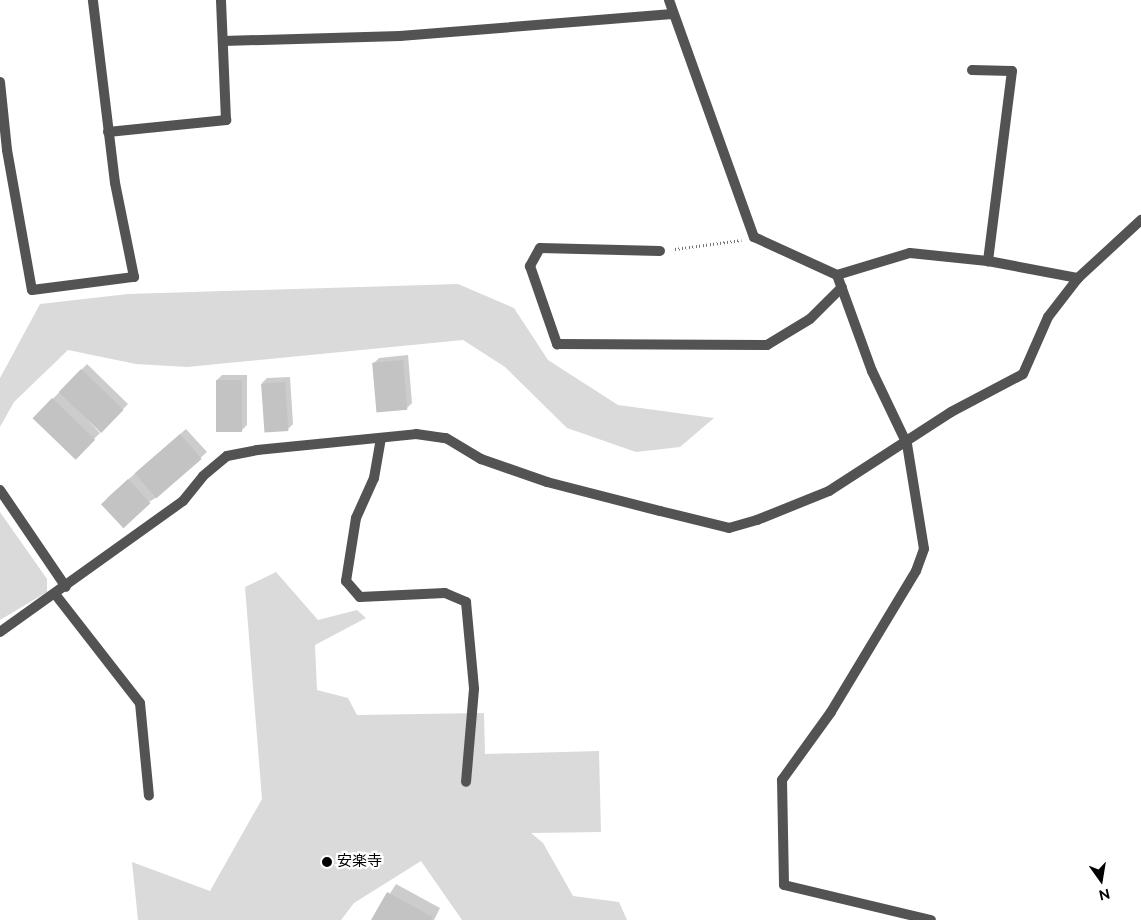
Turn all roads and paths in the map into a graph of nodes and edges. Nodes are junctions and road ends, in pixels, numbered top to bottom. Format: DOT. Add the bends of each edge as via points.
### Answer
graph roads {
  1 [pos="93,0"];
  2 [pos="221,0"];
  3 [pos="669,0"];
  4 [pos="672,14"];
  5 [pos="223,41"];
  6 [pos="972,70"];
  7 [pos="0,82"];
  8 [pos="108,132"];
  9 [pos="1141,220"];
  10 [pos="754,237"];
  11 [pos="660,251"];
  12 [pos="988,261"];
  13 [pos="837,275"];
  14 [pos="1078,278"];
  15 [pos="842,287"];
  16 [pos="381,438"];
  17 [pos="908,444"];
  18 [pos="0,490"];
  19 [pos="66,587"];
  20 [pos="55,594"];
  21 [pos="0,632"];
  22 [pos="466,782"];
  23 [pos="149,796"];
  24 [pos="931,920"];
  1 -- 8 [label="street"];
  2 -- 5 [label="street"];
  3 -- 4 [label="street"];
  4 -- 5 [label="street" via="400,36"];
  4 -- 10 [label="street"];
  5 -- 8 [label="street" via="226,120"];
  6 -- 12 [label="street" via="1012,71"];
  7 -- 8 [label="street" via="7,150 32,290 134,277"];
  9 -- 14 [label="street"];
  10 -- 11 [label="path"];
  10 -- 13 [label="street"];
  11 -- 15 [label="street" via="540,248 530,266 557,344 767,344 810,319"];
  12 -- 13 [label="street" via="910,253"];
  12 -- 14 [label="street"];
  13 -- 15 [label="street"];
  14 -- 17 [label="street" via="1048,317 1024,374 951,412"];
  15 -- 17 [label="street" via="872,371"];
  16 -- 17 [label="street" via="416,434 446,438 481,459 546,482 729,528 829,491"];
  16 -- 19 [label="street" via="227,456 202,476 183,501"];
  16 -- 22 [label="street" via="374,478 356,518 346,581 360,597 445,593 466,602 474,689"];
  17 -- 24 [label="street" via="924,549 916,571 831,712 782,780 784,885"];
  18 -- 19 [label="street"];
  19 -- 20 [label="street"];
  20 -- 21 [label="street"];
  20 -- 23 [label="street" via="140,703"];
}
